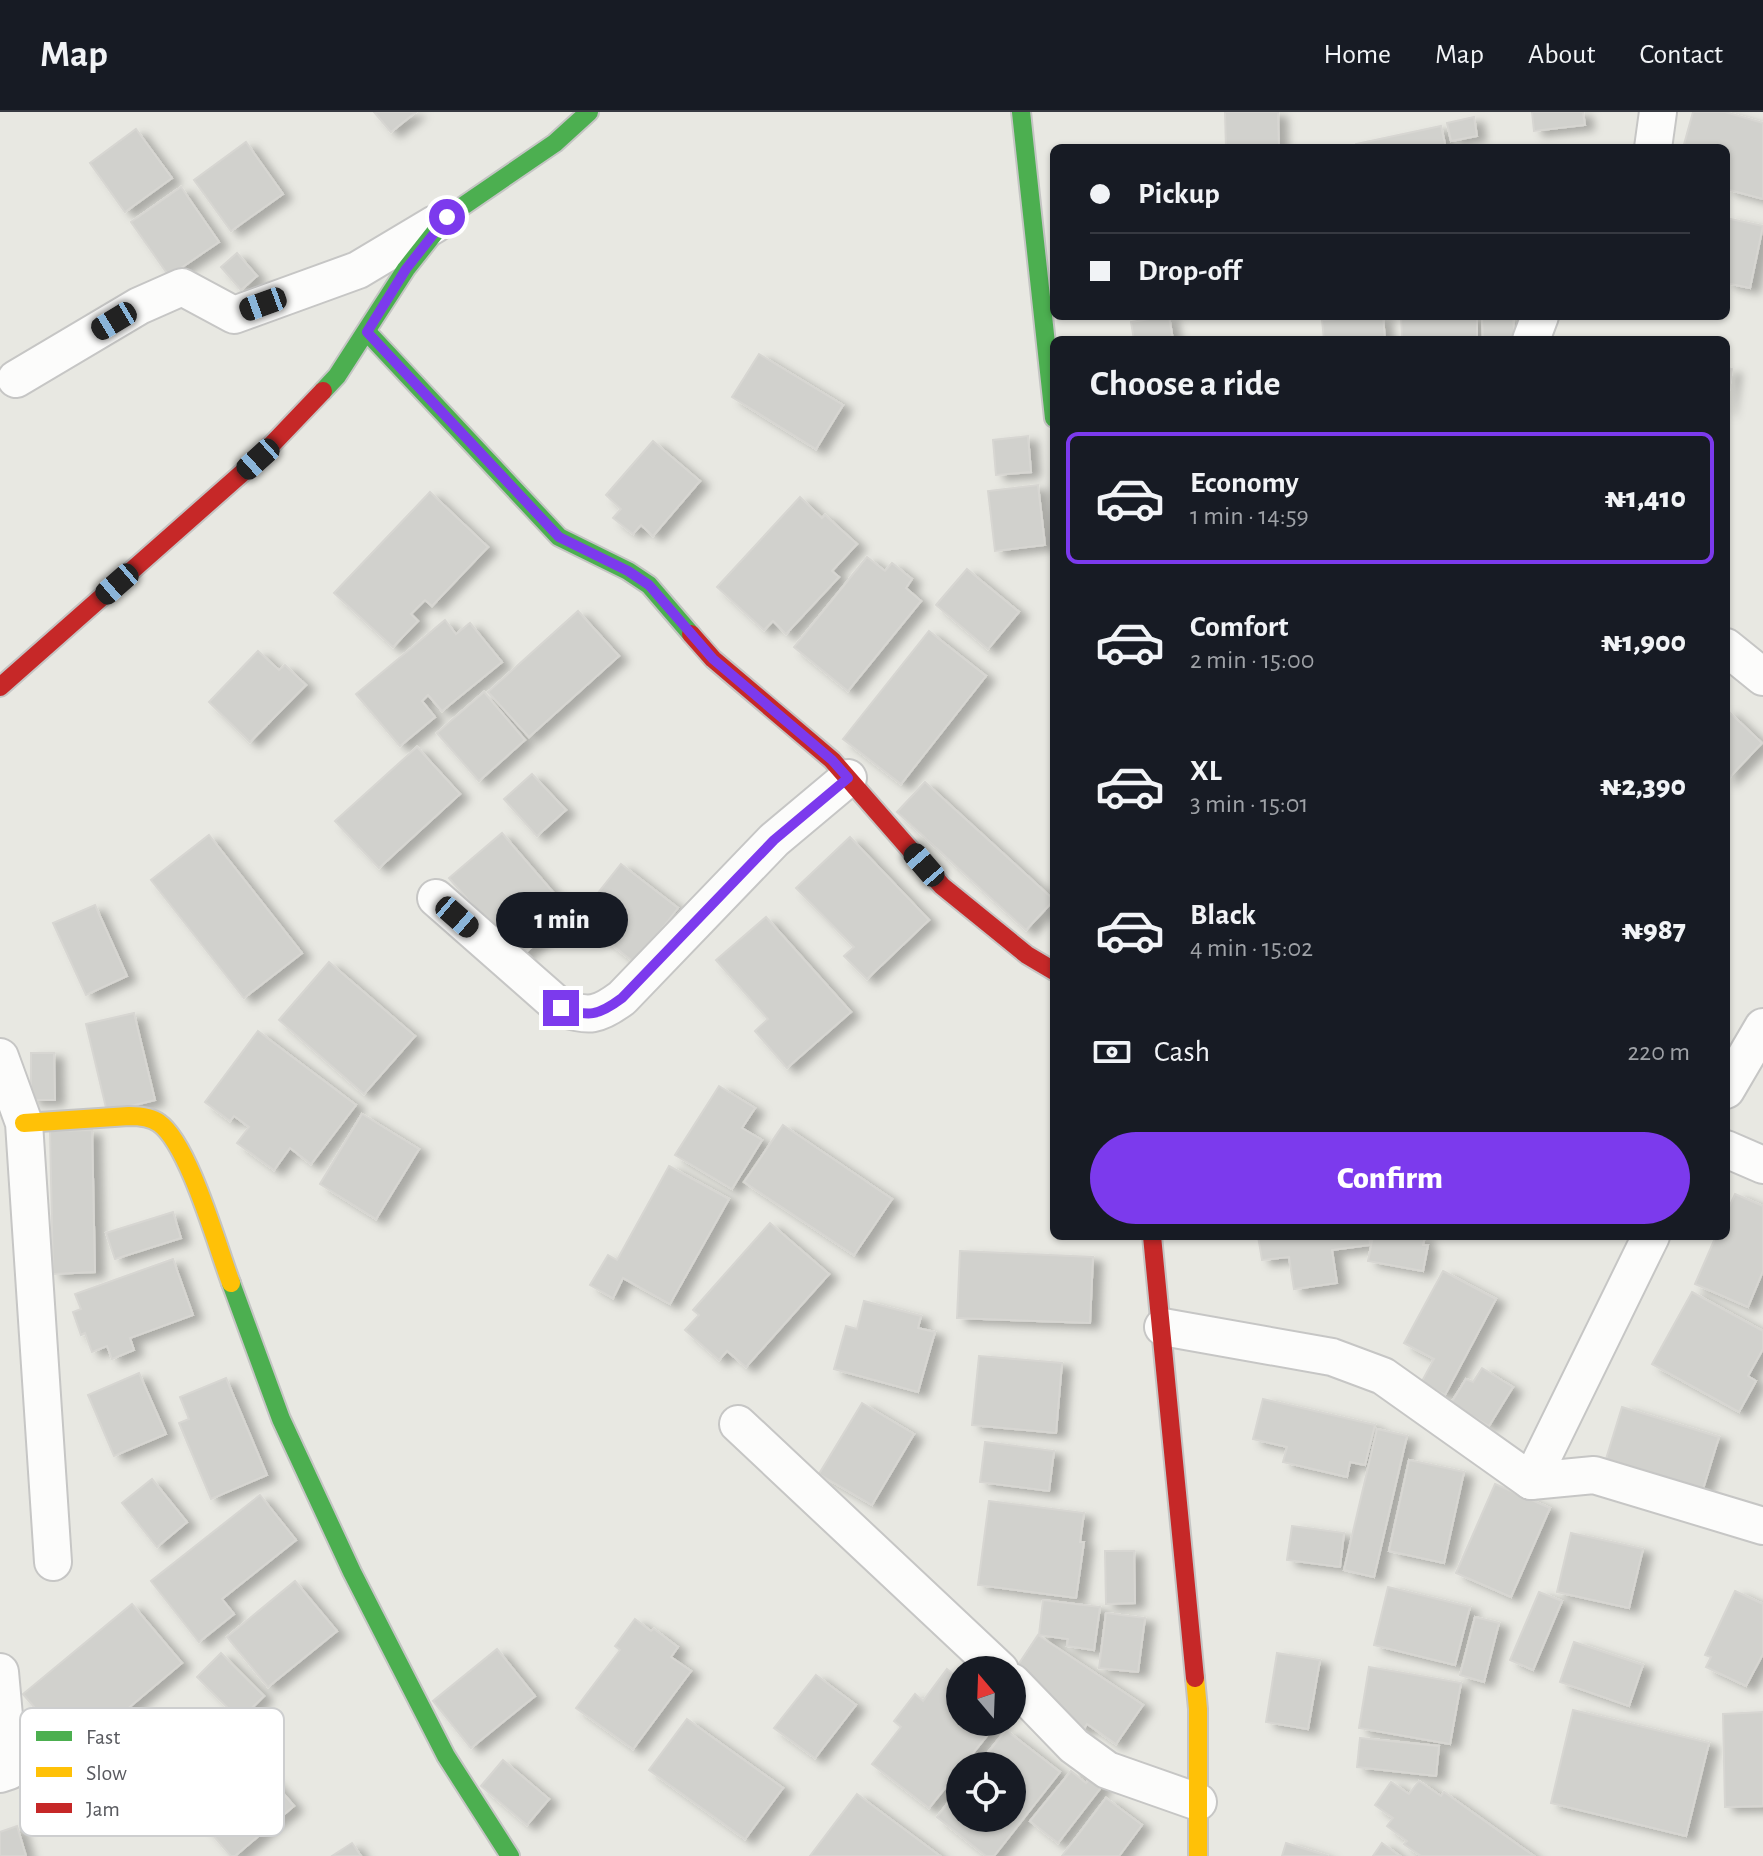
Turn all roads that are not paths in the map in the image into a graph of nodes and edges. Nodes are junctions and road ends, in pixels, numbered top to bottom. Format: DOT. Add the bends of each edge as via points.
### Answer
graph roads {
  1 [pos="589,112"];
  2 [pos="1021,112"];
  3 [pos="1658,112"];
  4 [pos="1654,144"];
  5 [pos="447,217"];
  6 [pos="367,332"];
  7 [pos="16,379"];
  8 [pos="1050,381"];
  9 [pos="1730,650"];
  10 [pos="1763,677"];
  11 [pos="0,687"];
  12 [pos="848,778"];
  13 [pos="436,898"];
  14 [pos="1050,969"];
  15 [pos="1763,1027"];
  16 [pos="0,1057"];
  17 [pos="1730,1083"];
  18 [pos="24,1123"];
  19 [pos="1730,1151"];
  20 [pos="1763,1165"];
  21 [pos="1152,1240"];
  22 [pos="1649,1240"];
  23 [pos="1163,1327"];
  24 [pos="738,1424"];
  25 [pos="1531,1481"];
  26 [pos="1763,1526"];
  27 [pos="53,1562"];
  28 [pos="985,1656"];
  29 [pos="0,1672"];
  30 [pos="1026,1696"];
  31 [pos="0,1774"];
  32 [pos="1198,1802"];
  33 [pos="510,1856"];
  34 [pos="1198,1856"];
  1 -- 5 [label="street" via="555,143"];
  2 -- 8 [label="street"];
  3 -- 4 [label="street"];
  5 -- 6 [label="street"];
  5 -- 7 [label="street" via="358,270 234,315 182,287 139,306"];
  6 -- 11 [label="street" via="337,376 258,459"];
  6 -- 12 [label="street" via="559,537 649,585 713,659"];
  9 -- 10 [label="street"];
  12 -- 13 [label="street" via="774,840 602,1013 561,1008"];
  12 -- 14 [label="street" via="942,886"];
  15 -- 17 [label="street"];
  16 -- 18 [label="street"];
  18 -- 27 [label="street"];
  18 -- 33 [label="street" via="129,1116 156,1120 176,1141 281,1419 352,1572 446,1756"];
  19 -- 20 [label="street"];
  21 -- 23 [label="street"];
  22 -- 25 [label="street"];
  23 -- 25 [label="street" via="1332,1357 1383,1376"];
  23 -- 32 [label="street" via="1198,1709"];
  24 -- 28 [label="street"];
  25 -- 26 [label="street" via="1594,1475"];
  29 -- 31 [label="street" via="9,1771"];
  30 -- 32 [label="street" via="1074,1746 1107,1770"];
  32 -- 34 [label="street"];
}
